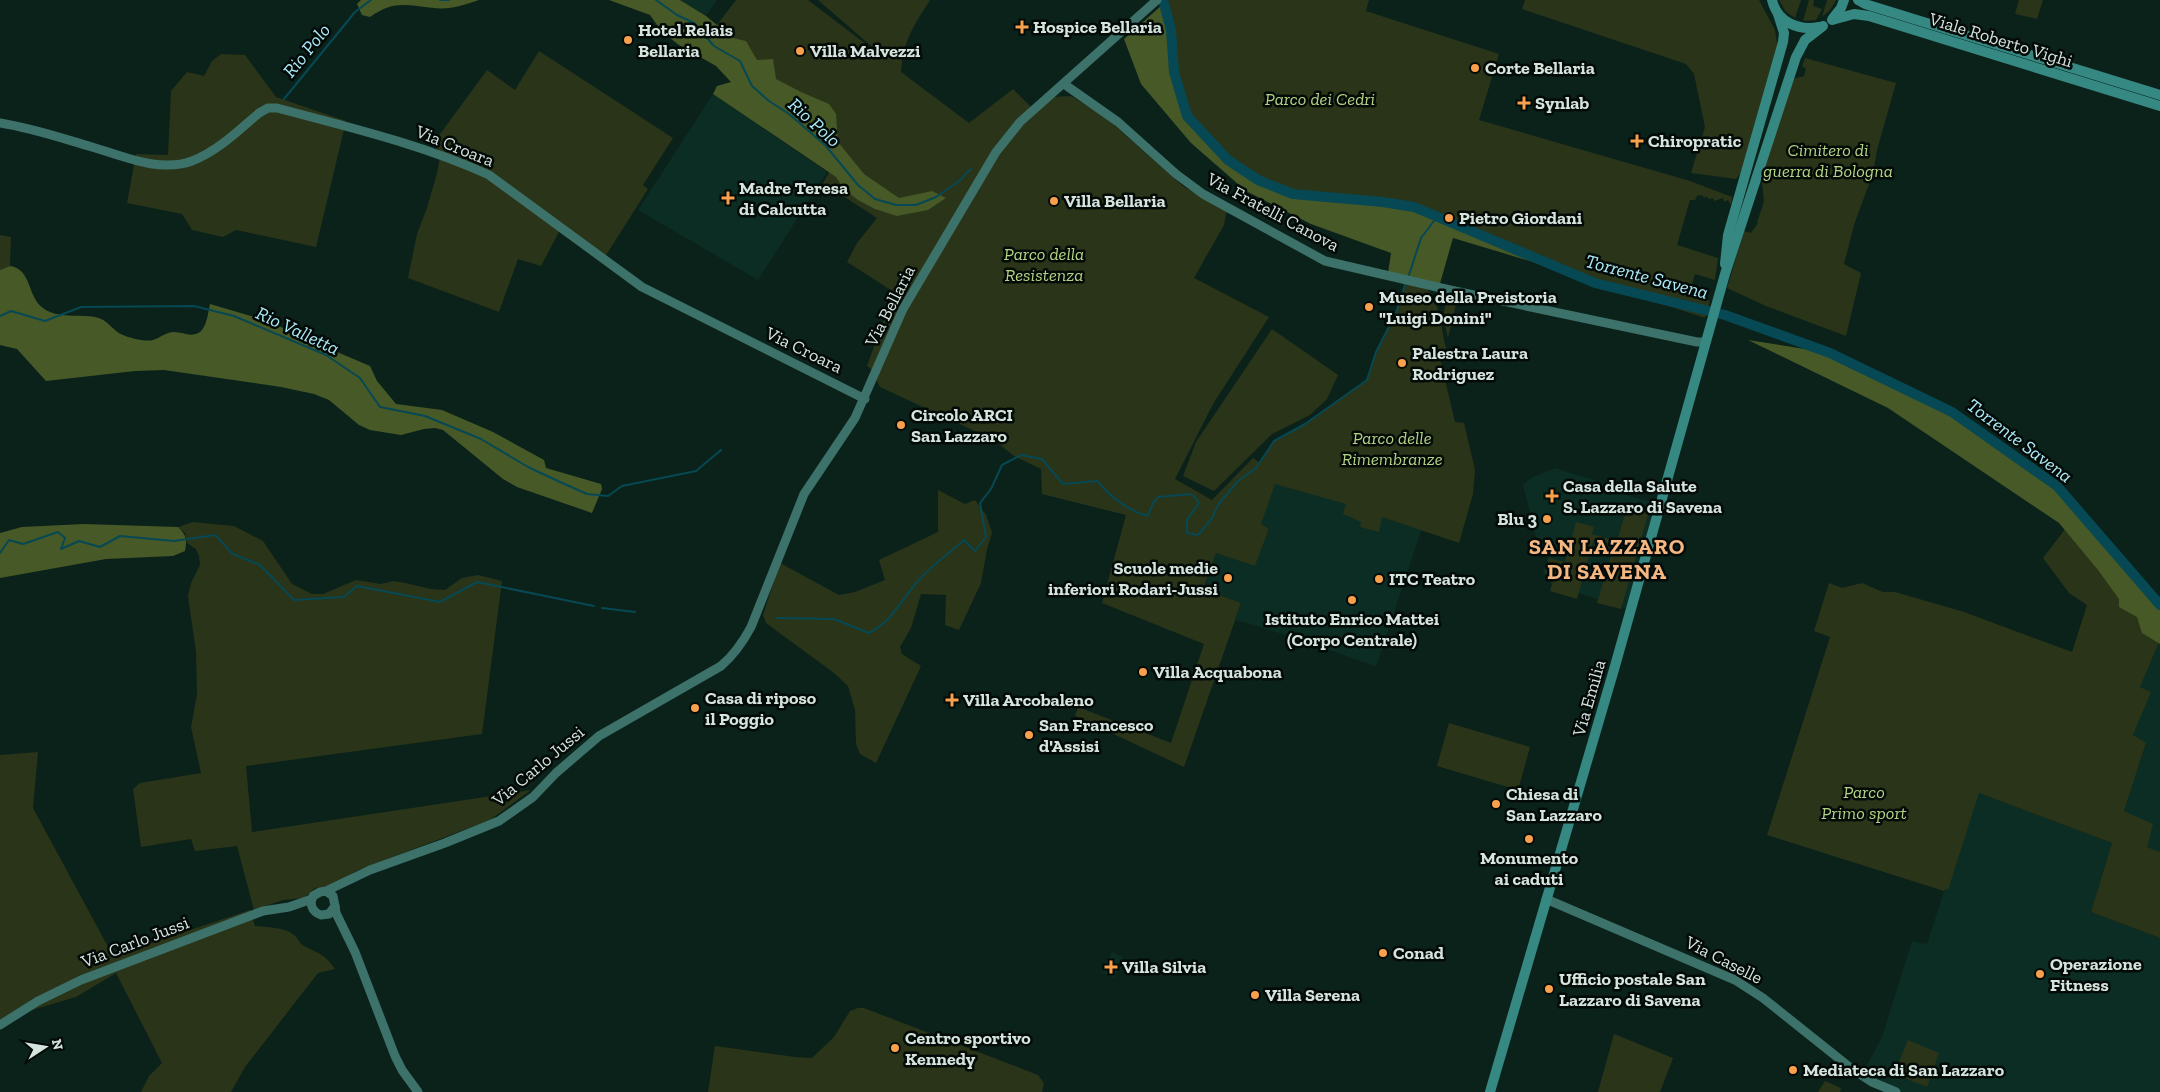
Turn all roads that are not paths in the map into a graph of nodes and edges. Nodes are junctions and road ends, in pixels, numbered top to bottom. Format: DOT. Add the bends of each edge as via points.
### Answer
graph roads {
  1 [pos="1157,0"];
  2 [pos="1844,0"];
  3 [pos="1858,0"];
  4 [pos="1771,1"];
  5 [pos="1778,14"];
  6 [pos="1827,23"];
  7 [pos="1064,84"];
  8 [pos="2160,95"];
  9 [pos="2160,106"];
  10 [pos="0,123"];
  11 [pos="1725,274"];
  12 [pos="1705,342"];
  13 [pos="865,399"];
  14 [pos="688,686"];
  15 [pos="348,881"];
  16 [pos="326,892"];
  17 [pos="312,899"];
  18 [pos="1546,899"];
  19 [pos="335,904"];
  20 [pos="289,906"];
  21 [pos="317,913"];
  22 [pos="350,940"];
  23 [pos="0,1026"];
  24 [pos="418,1092"];
  25 [pos="1490,1092"];
  26 [pos="1896,1092"];
  1 -- 7 [label="street, Via Bellaria"];
  2 -- 6 [label="main road"];
  3 -- 8 [label="main road, Viale Roberto Vighi"];
  4 -- 5 [label="main road"];
  5 -- 6 [label="main road, Viale Roberto Vighi" via="1797,27 1810,29"];
  5 -- 11 [label="main road" via="1784,42 1728,236"];
  6 -- 9 [label="main road, Viale Roberto Vighi" via="1854,14 1869,16"];
  6 -- 11 [label="main road" via="1805,40 1796,57"];
  7 -- 12 [label="street, Via Fratelli Canova" via="1118,122 1203,194 1326,261"];
  7 -- 13 [label="street, Via Bellaria" via="1020,122 987,166 904,309"];
  10 -- 13 [label="street, Via Croara" via="147,163 173,165 208,154 268,108 412,145 489,175 642,286"];
  11 -- 12 [label="main road, Via Emilia"];
  12 -- 18 [label="main road, Via Emilia"];
  13 -- 14 [label="street, Via Bellaria" via="804,494 742,644 721,666"];
  14 -- 15 [label="street, Via Carlo Jussi" via="599,736 532,797 498,820"];
  15 -- 16 [label="street, Via Carlo Jussi"];
  15 -- 19 [label="street"];
  16 -- 17 [label="street" via="320,892"];
  16 -- 19 [label="street"];
  17 -- 20 [label="street, Via Carlo Jussi"];
  17 -- 21 [label="street" via="311,905"];
  18 -- 25 [label="main road, Via Emilia"];
  18 -- 26 [label="street, Via Caselle" via="1735,980 1763,998 1866,1079"];
  19 -- 21 [label="street" via="329,914"];
  19 -- 22 [label="street" via="338,918"];
  20 -- 21 [label="street, Via Carlo Jussi"];
  20 -- 23 [label="street, Via Carlo Jussi" via="263,911 81,980 38,1001"];
  21 -- 22 [label="street" via="335,923"];
  22 -- 24 [label="street" via="395,1056"];
}
